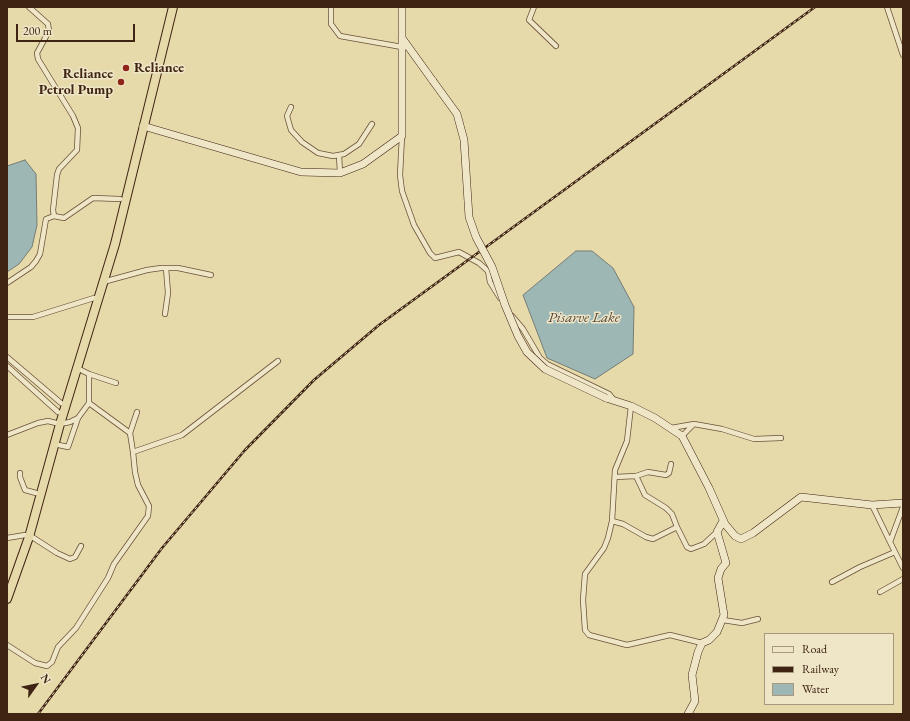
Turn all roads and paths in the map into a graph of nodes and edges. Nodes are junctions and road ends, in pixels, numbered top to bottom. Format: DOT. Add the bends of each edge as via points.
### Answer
graph roads {
  1 [pos="29,7"];
  2 [pos="168,7"];
  3 [pos="173,7"];
  4 [pos="331,7"];
  5 [pos="402,7"];
  6 [pos="534,7"];
  7 [pos="886,7"];
  8 [pos="402,38"];
  9 [pos="556,46"];
  10 [pos="402,47"];
  11 [pos="903,55"];
  12 [pos="291,107"];
  13 [pos="372,124"];
  14 [pos="143,126"];
  15 [pos="402,136"];
  16 [pos="339,155"];
  17 [pos="340,173"];
  18 [pos="120,200"];
  19 [pos="54,216"];
  20 [pos="166,268"];
  21 [pos="211,275"];
  22 [pos="102,282"];
  23 [pos="7,283"];
  24 [pos="94,298"];
  25 [pos="165,314"];
  26 [pos="7,317"];
  27 [pos="89,321"];
  28 [pos="7,357"];
  29 [pos="278,361"];
  30 [pos="7,366"];
  31 [pos="77,368"];
  32 [pos="89,374"];
  33 [pos="116,384"];
  34 [pos="616,402"];
  35 [pos="89,403"];
  36 [pos="631,406"];
  37 [pos="60,407"];
  38 [pos="137,412"];
  39 [pos="78,418"];
  40 [pos="57,423"];
  41 [pos="694,424"];
  42 [pos="671,428"];
  43 [pos="130,434"];
  44 [pos="7,435"];
  45 [pos="682,436"];
  46 [pos="781,438"];
  47 [pos="54,444"];
  48 [pos="133,452"];
  49 [pos="671,464"];
  50 [pos="20,473"];
  51 [pos="636,476"];
  52 [pos="615,477"];
  53 [pos="36,493"];
  54 [pos="903,503"];
  55 [pos="35,505"];
  56 [pos="872,505"];
  57 [pos="903,507"];
  58 [pos="723,520"];
  59 [pos="612,521"];
  60 [pos="677,527"];
  61 [pos="717,532"];
  62 [pos="27,535"];
  63 [pos="7,538"];
  64 [pos="890,542"];
  65 [pos="81,546"];
  66 [pos="895,552"];
  67 [pos="903,568"];
  68 [pos="903,579"];
  69 [pos="832,582"];
  70 [pos="7,585"];
  71 [pos="880,592"];
  72 [pos="7,599"];
  73 [pos="758,619"];
  74 [pos="723,620"];
  75 [pos="702,643"];
  76 [pos="7,644"];
  77 [pos="688,714"];
  1 -- 19 [label="street" via="48,24 49,31 37,53 38,59 78,128 77,150 59,169 57,175"];
  2 -- 18 [label="highway"];
  3 -- 14 [label="highway"];
  4 -- 10 [label="street" via="331,24 340,36"];
  5 -- 8 [label="street"];
  6 -- 9 [label="street" via="529,20"];
  7 -- 11 [label="street"];
  8 -- 10 [label="street"];
  8 -- 34 [label="street, bridge" via="457,114 464,140 470,217 476,237 492,267 505,305 527,352 544,369"];
  10 -- 15 [label="street"];
  12 -- 16 [label="street" via="287,116 291,130 302,142 318,153"];
  13 -- 16 [label="street" via="359,144"];
  14 -- 17 [label="street" via="301,172"];
  14 -- 22 [label="highway" via="115,244"];
  15 -- 17 [label="street" via="363,164"];
  15 -- 34 [label="street" via="402,191 414,224 430,253 435,258 459,252 479,263 488,271 494,288 540,358 547,364 609,394"];
  16 -- 17 [label="street"];
  18 -- 19 [label="street" via="94,198 64,218"];
  18 -- 22 [label="highway"];
  19 -- 23 [label="street" via="46,219 40,254 36,261"];
  20 -- 21 [label="street"];
  20 -- 22 [label="street" via="147,270"];
  20 -- 25 [label="street" via="168,293"];
  22 -- 24 [label="highway"];
  22 -- 27 [label="highway"];
  24 -- 26 [label="street" via="33,317"];
  24 -- 27 [label="highway"];
  27 -- 31 [label="highway"];
  27 -- 37 [label="highway"];
  28 -- 37 [label="street"];
  29 -- 48 [label="street" via="182,435"];
  30 -- 37 [label="street"];
  31 -- 32 [label="street"];
  31 -- 40 [label="highway"];
  32 -- 33 [label="street"];
  32 -- 35 [label="street"];
  34 -- 36 [label="street"];
  35 -- 39 [label="street"];
  35 -- 43 [label="street"];
  36 -- 42 [label="street"];
  36 -- 52 [label="street" via="627,441 617,462"];
  37 -- 40 [label="highway"];
  38 -- 43 [label="street"];
  39 -- 40 [label="street" via="70,422"];
  39 -- 47 [label="street" via="68,447"];
  40 -- 44 [label="street" via="38,423"];
  40 -- 47 [label="highway"];
  40 -- 53 [label="highway"];
  41 -- 42 [label="street"];
  41 -- 45 [label="street"];
  41 -- 46 [label="street" via="754,438"];
  42 -- 45 [label="street"];
  43 -- 48 [label="street"];
  45 -- 58 [label="street"];
  47 -- 55 [label="highway"];
  48 -- 76 [label="street" via="138,485 149,506 148,516 114,564 76,628 58,647 52,662 47,666 35,663"];
  49 -- 51 [label="street" via="666,475 648,472"];
  50 -- 53 [label="street" via="25,490"];
  51 -- 52 [label="street"];
  51 -- 60 [label="street" via="645,495 672,514"];
  52 -- 59 [label="street"];
  53 -- 55 [label="highway"];
  54 -- 56 [label="street"];
  55 -- 62 [label="highway"];
  56 -- 58 [label="street" via="801,497 741,539 735,536"];
  56 -- 64 [label="street"];
  57 -- 64 [label="street"];
  58 -- 61 [label="street"];
  59 -- 60 [label="street" via="653,539"];
  59 -- 75 [label="street" via="604,548 585,574 583,620 587,633 627,645 670,635"];
  60 -- 61 [label="street" via="687,547 691,549 704,544"];
  61 -- 74 [label="street" via="726,563 719,573"];
  62 -- 63 [label="street"];
  62 -- 65 [label="street" via="70,559 75,557"];
  62 -- 70 [label="highway"];
  62 -- 72 [label="highway"];
  64 -- 66 [label="street"];
  66 -- 67 [label="street"];
  66 -- 69 [label="street"];
  68 -- 71 [label="street"];
  73 -- 74 [label="street" via="742,623"];
  74 -- 75 [label="street" via="717,632"];
  75 -- 77 [label="street" via="692,675 695,701"];
}
